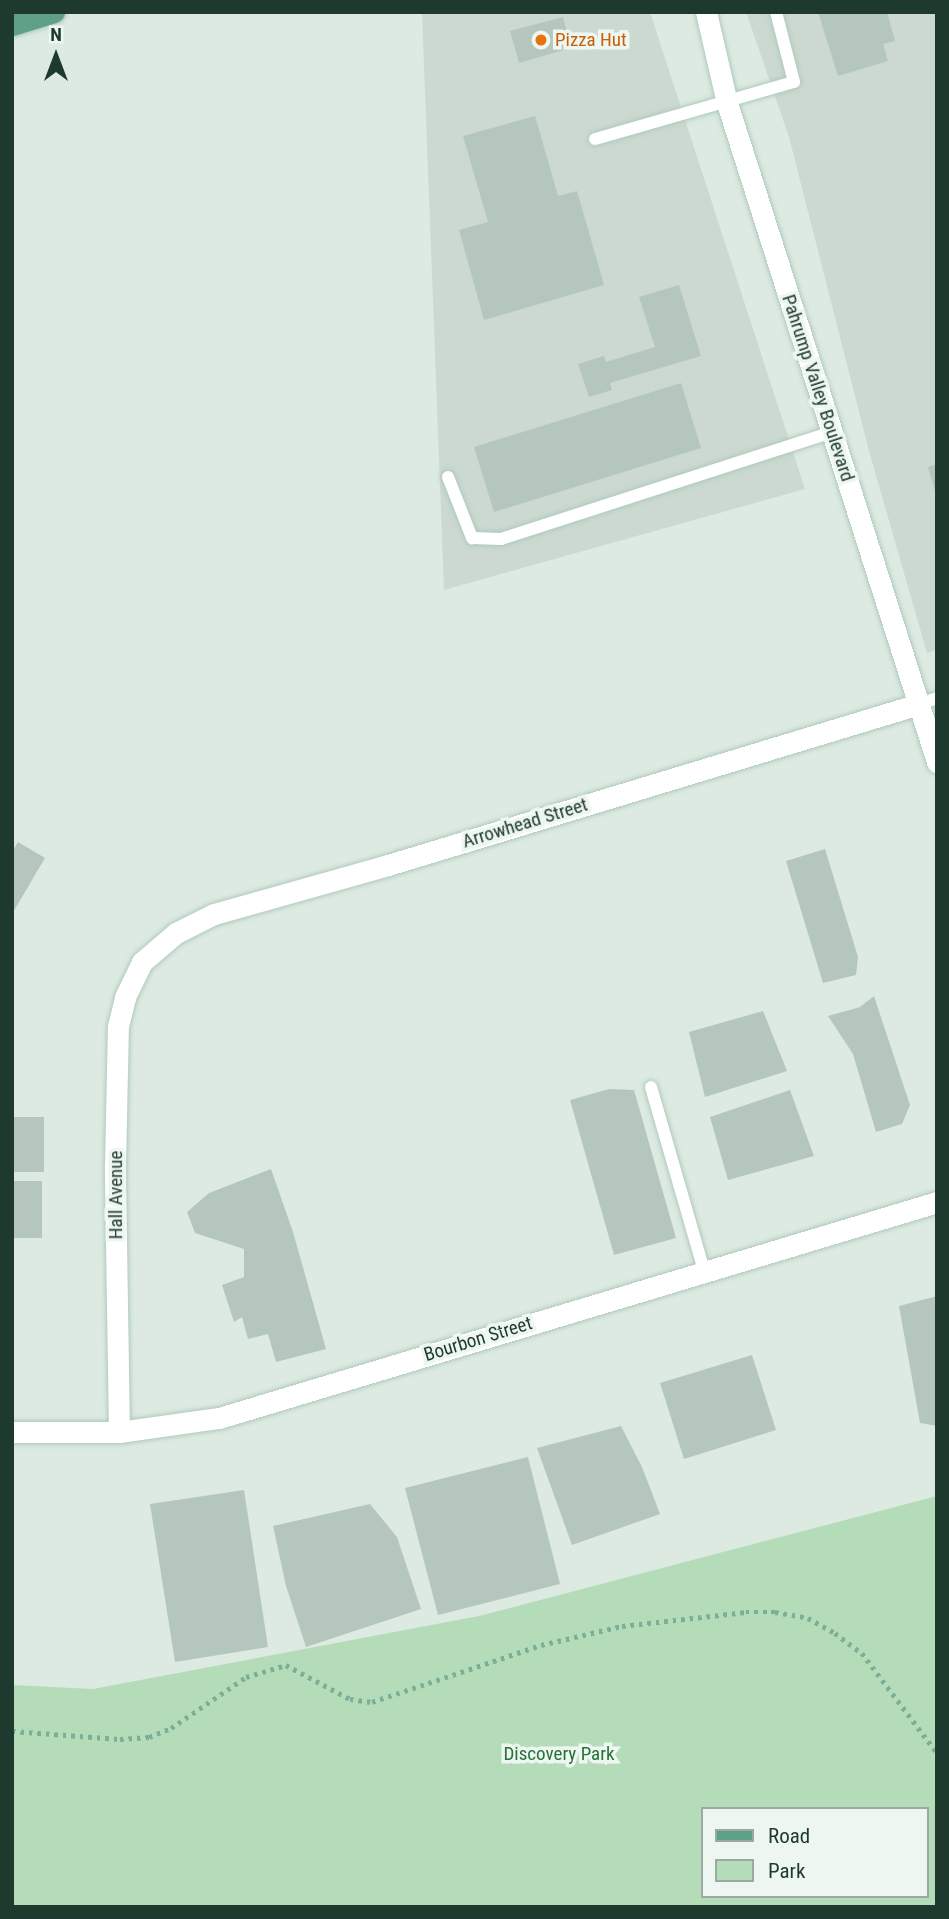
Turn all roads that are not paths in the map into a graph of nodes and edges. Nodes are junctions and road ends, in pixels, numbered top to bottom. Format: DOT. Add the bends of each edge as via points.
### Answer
graph roads {
  1 [pos="54,12"];
  2 [pos="706,12"];
  3 [pos="776,12"];
  4 [pos="12,25"];
  5 [pos="727,103"];
  6 [pos="595,139"];
  7 [pos="832,432"];
  8 [pos="448,477"];
  9 [pos="928,701"];
  10 [pos="937,762"];
  11 [pos="142,962"];
  12 [pos="651,1087"];
  13 [pos="937,1202"];
  14 [pos="704,1271"];
  15 [pos="12,1432"];
  16 [pos="119,1432"];
  1 -- 4 [label="main road"];
  2 -- 5 [label="street, Pahrump Valley Boulevard"];
  3 -- 5 [label="lane" via="794,82"];
  5 -- 6 [label="lane"];
  5 -- 7 [label="street, Pahrump Valley Boulevard"];
  7 -- 8 [label="lane" via="500,539 472,538"];
  7 -- 9 [label="street, Pahrump Valley Boulevard"];
  9 -- 10 [label="street, Pahrump Valley Boulevard"];
  9 -- 11 [label="street, Arrowhead Street" via="214,914 176,933"];
  11 -- 16 [label="street, Hall Avenue" via="125,997 118,1027"];
  12 -- 14 [label="lane"];
  13 -- 14 [label="street, Bourbon Street"];
  14 -- 16 [label="street, Bourbon Street" via="219,1418"];
  15 -- 16 [label="street, Bourbon Street"];
}
